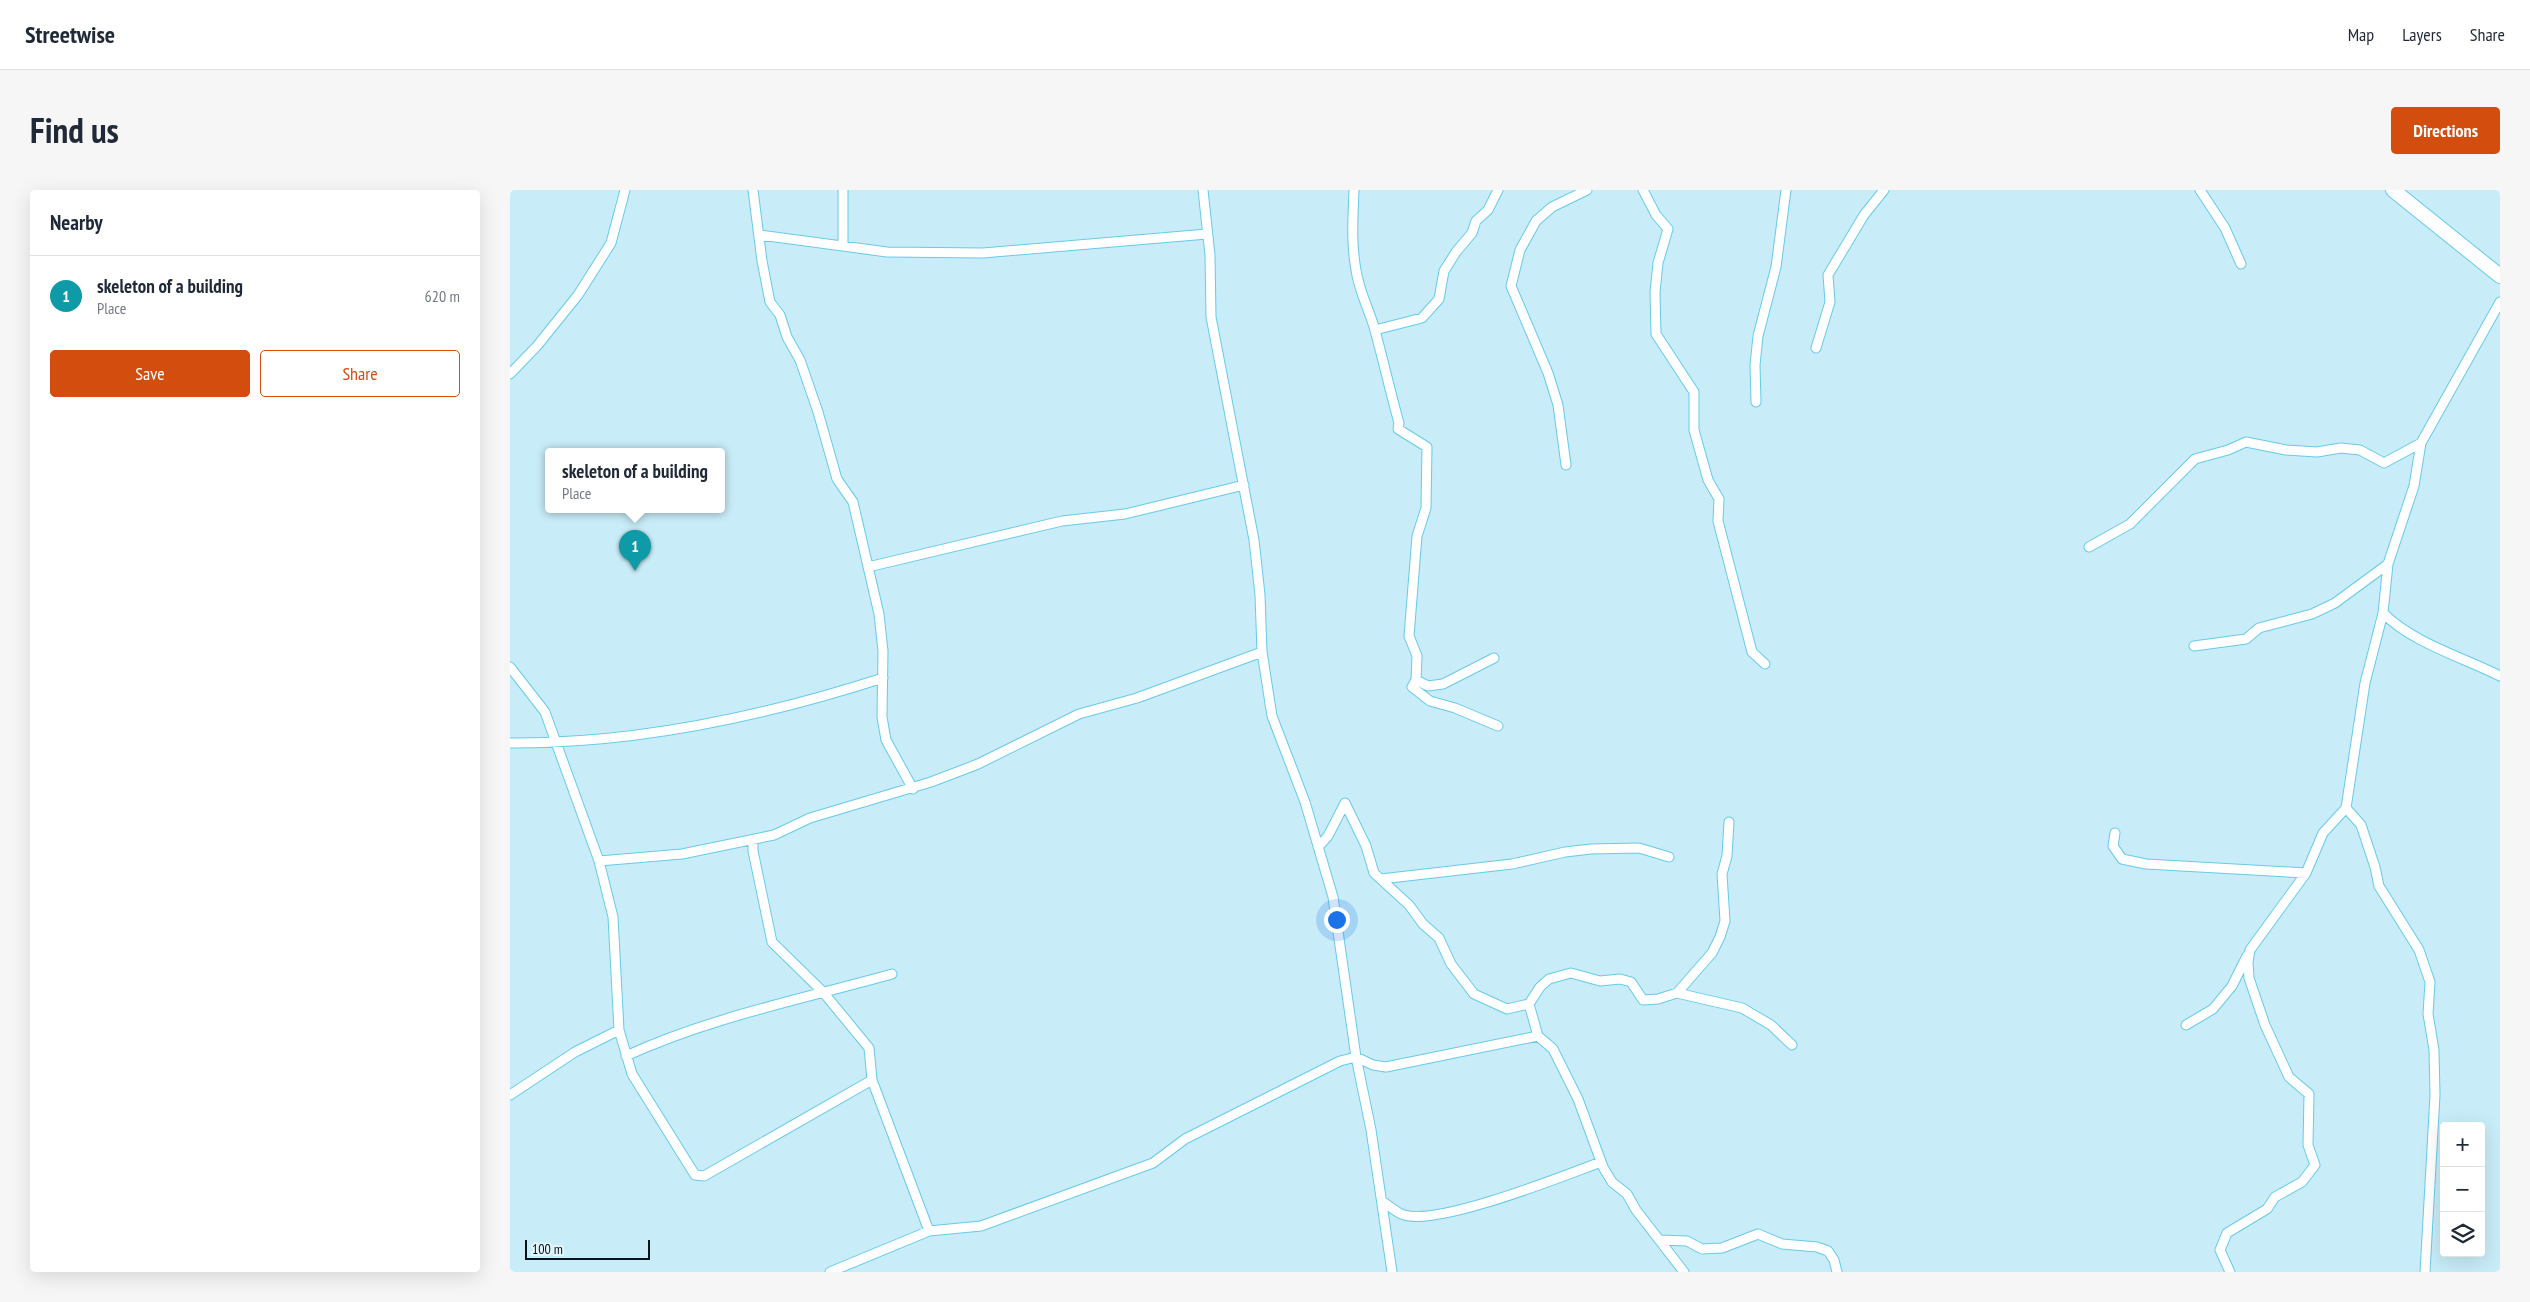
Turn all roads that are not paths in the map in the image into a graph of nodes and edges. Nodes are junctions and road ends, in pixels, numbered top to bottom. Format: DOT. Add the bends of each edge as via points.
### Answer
graph roads {
  1 [pos="625,190"];
  2 [pos="754,190"];
  3 [pos="843,190"];
  4 [pos="1204,190"];
  5 [pos="1354,190"];
  6 [pos="1498,190"];
  7 [pos="1587,190"];
  8 [pos="1643,190"];
  9 [pos="1786,190"];
  10 [pos="1884,190"];
  11 [pos="2200,190"];
  12 [pos="2393,190"];
  13 [pos="1207,234"];
  14 [pos="760,235"];
  15 [pos="843,245"];
  16 [pos="2241,264"];
  17 [pos="2500,276"];
  18 [pos="2500,302"];
  19 [pos="1375,330"];
  20 [pos="1816,348"];
  21 [pos="510,374"];
  22 [pos="1756,402"];
  23 [pos="2421,443"];
  24 [pos="1566,465"];
  25 [pos="1244,485"];
  26 [pos="2089,547"];
  27 [pos="2388,564"];
  28 [pos="868,567"];
  29 [pos="2383,613"];
  30 [pos="2194,646"];
  31 [pos="1262,652"];
  32 [pos="1494,658"];
  33 [pos="1765,664"];
  34 [pos="510,667"];
  35 [pos="2500,676"];
  36 [pos="883,678"];
  37 [pos="1416,680"];
  38 [pos="1498,726"];
  39 [pos="510,743"];
  40 [pos="556,743"];
  41 [pos="913,789"];
  42 [pos="2346,808"];
  43 [pos="1729,822"];
  44 [pos="2115,833"];
  45 [pos="753,840"];
  46 [pos="1318,847"];
  47 [pos="1669,857"];
  48 [pos="599,861"];
  49 [pos="2306,872"];
  50 [pos="1381,879"];
  51 [pos="2250,950"];
  52 [pos="892,974"];
  53 [pos="824,992"];
  54 [pos="1677,993"];
  55 [pos="1529,1004"];
  56 [pos="2186,1024"];
  57 [pos="619,1030"];
  58 [pos="1538,1036"];
  59 [pos="1792,1045"];
  60 [pos="626,1056"];
  61 [pos="1356,1057"];
  62 [pos="872,1080"];
  63 [pos="510,1095"];
  64 [pos="1601,1162"];
  65 [pos="1382,1201"];
  66 [pos="928,1231"];
  67 [pos="1659,1240"];
  68 [pos="830,1272"];
  69 [pos="1392,1272"];
  70 [pos="1684,1272"];
  71 [pos="1837,1272"];
  72 [pos="2230,1272"];
  73 [pos="2425,1272"];
  1 -- 21 [label="street" via="611,243 578,294"];
  2 -- 14 [label="street"];
  3 -- 15 [label="street"];
  4 -- 13 [label="street"];
  5 -- 19 [label="street" via="1352,240 1356,270 1362,300 1368,307"];
  6 -- 19 [label="street" via="1488,210 1476,221 1472,233 1444,271 1439,299 1422,318"];
  7 -- 24 [label="street" via="1552,207 1536,222 1520,250 1511,286 1558,405"];
  8 -- 33 [label="street" via="1656,215 1668,229 1658,263 1656,334 1694,392 1694,430 1698,448 1708,480 1719,499 1718,521 1752,652"];
  9 -- 22 [label="street" via="1776,267 1758,336"];
  10 -- 20 [label="street" via="1864,215 1828,275 1830,302"];
  11 -- 16 [label="street" via="2225,228"];
  12 -- 17 [label="main road"];
  13 -- 15 [label="street" via="982,254 887,252"];
  13 -- 25 [label="street" via="1211,317"];
  14 -- 15 [label="street"];
  14 -- 28 [label="street" via="770,302 780,315 786,337 800,360 837,479 853,502"];
  18 -- 23 [label="street"];
  19 -- 37 [label="street" via="1398,429 1427,447 1426,508 1417,536 1409,636 1417,656"];
  23 -- 26 [label="street" via="2384,463 2360,450 2294,451 2246,442 2195,459 2130,524"];
  23 -- 27 [label="street" via="2414,486"];
  25 -- 28 [label="street" via="1125,514 1062,521"];
  25 -- 31 [label="street" via="1257,568"];
  27 -- 29 [label="street"];
  27 -- 30 [label="street" via="2335,603 2312,614 2259,628 2246,639"];
  28 -- 36 [label="street" via="879,614"];
  29 -- 35 [label="street" via="2394,624"];
  29 -- 42 [label="street" via="2365,683"];
  31 -- 41 [label="street" via="1137,698 1079,714 978,764"];
  31 -- 46 [label="street" via="1272,716 1305,802"];
  32 -- 37 [label="street" via="1443,684 1428,686"];
  34 -- 40 [label="street" via="545,712"];
  36 -- 40 [label="street" via="844,691 697,726 640,736"];
  36 -- 41 [label="street" via="882,717 886,740"];
  37 -- 38 [label="street" via="1412,686 1430,700"];
  39 -- 40 [label="street"];
  40 -- 48 [label="street"];
  41 -- 45 [label="street" via="810,818 774,835"];
  42 -- 49 [label="street" via="2323,833"];
  42 -- 73 [label="street" via="2361,825 2378,886 2419,950 2430,982 2428,1014 2434,1050 2435,1095"];
  43 -- 54 [label="street" via="1728,856 1722,874 1725,921 1712,953"];
  44 -- 49 [label="street" via="2113,846 2122,859 2146,864"];
  45 -- 48 [label="street" via="682,854"];
  45 -- 53 [label="street" via="772,942"];
  46 -- 50 [label="street" via="1328,836 1346,803 1366,846 1374,873"];
  46 -- 61 [label="street" via="1333,897"];
  47 -- 50 [label="street" via="1639,848 1590,849 1512,864"];
  48 -- 57 [label="street" via="613,917"];
  49 -- 51 [label="street"];
  50 -- 55 [label="street" via="1439,938 1451,964 1474,994 1507,1009"];
  51 -- 56 [label="street" via="2232,986 2213,1009"];
  51 -- 72 [label="street" via="2249,978 2265,1025 2290,1077 2308,1094 2308,1145 2315,1165 2302,1182 2275,1197 2267,1209 2227,1233 2220,1250"];
  52 -- 53 [label="street"];
  53 -- 60 [label="street" via="725,1018 655,1042"];
  53 -- 62 [label="street" via="869,1048"];
  54 -- 55 [label="street" via="1643,1000 1631,982 1620,978 1600,981 1571,973 1549,980"];
  54 -- 59 [label="street" via="1742,1008 1771,1025"];
  55 -- 58 [label="street"];
  57 -- 60 [label="street"];
  57 -- 63 [label="street" via="575,1052"];
  58 -- 61 [label="street" via="1386,1067 1373,1066"];
  58 -- 64 [label="street" via="1553,1049 1578,1099"];
  60 -- 62 [label="street" via="632,1074 693,1172 700,1177"];
  61 -- 65 [label="street"];
  61 -- 66 [label="street" via="1185,1139 1153,1163 981,1226"];
  62 -- 66 [label="street"];
  64 -- 65 [label="street" via="1441,1214 1405,1215"];
  64 -- 67 [label="street" via="1612,1182 1627,1194"];
  65 -- 69 [label="street"];
  66 -- 68 [label="street"];
  67 -- 70 [label="street"];
  67 -- 71 [label="street" via="1687,1241 1702,1249 1722,1248 1758,1234 1782,1244 1828,1251"];
}
